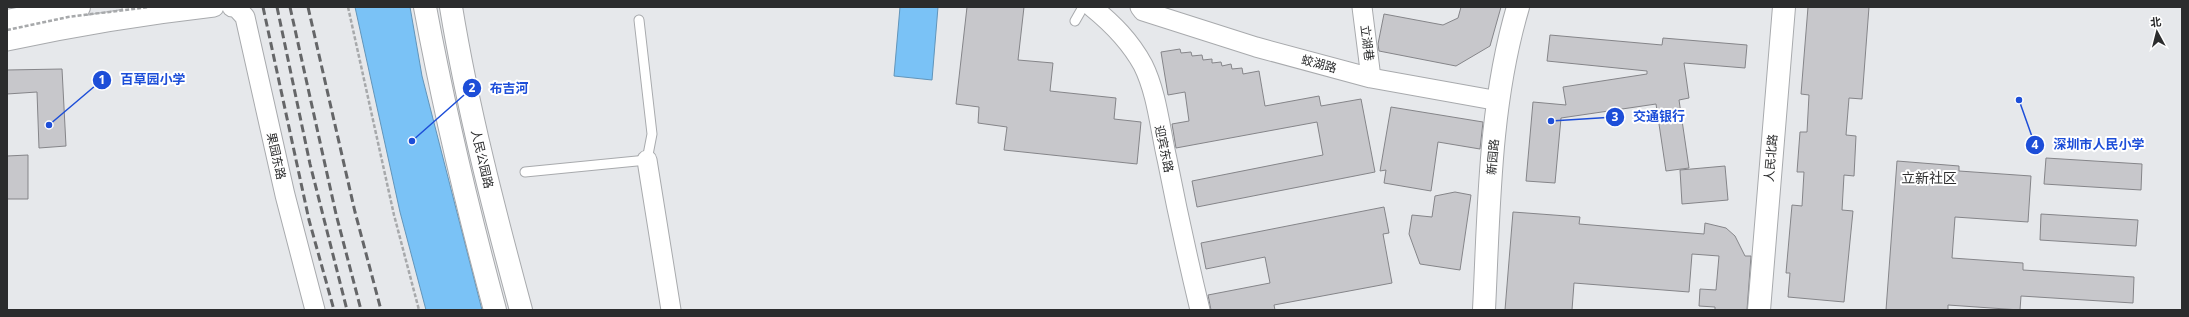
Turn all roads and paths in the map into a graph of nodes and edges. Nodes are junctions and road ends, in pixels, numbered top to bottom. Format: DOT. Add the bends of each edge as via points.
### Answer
graph roads {
  1 [pos="79,7"];
  2 [pos="149,7"];
  3 [pos="214,7"];
  4 [pos="232,7"];
  5 [pos="348,7"];
  6 [pos="425,7"];
  7 [pos="451,7"];
  8 [pos="1082,7"];
  9 [pos="1092,7"];
  10 [pos="1362,7"];
  11 [pos="1518,7"];
  12 [pos="1784,7"];
  13 [pos="1141,9"];
  14 [pos="128,12"];
  15 [pos="639,20"];
  16 [pos="1075,21"];
  17 [pos="7,22"];
  18 [pos="7,30"];
  19 [pos="7,41"];
  20 [pos="1371,78"];
  21 [pos="1499,101"];
  22 [pos="647,160"];
  23 [pos="525,172"];
  24 [pos="315,310"];
  25 [pos="419,310"];
  26 [pos="495,310"];
  27 [pos="521,310"];
  28 [pos="671,310"];
  29 [pos="1200,310"];
  30 [pos="1484,310"];
  31 [pos="1758,310"];
  1 -- 17 [label="main road"];
  2 -- 18 [label="path, bridge" via="68,17"];
  3 -- 14 [label="street"];
  4 -- 24 [label="street, 果园东路" via="236,7 244,17 285,195"];
  5 -- 25 [label="path" via="394,214"];
  6 -- 26 [label="main road" via="455,159"];
  7 -- 27 [label="main road, 人民公园路" via="487,184"];
  8 -- 16 [label="lane"];
  9 -- 29 [label="street, 迎宾东路" via="1109,20 1131,44 1144,67 1154,98"];
  10 -- 20 [label="street, 立湖巷"];
  11 -- 21 [label="main road, 新园路" via="1506,50"];
  12 -- 31 [label="main road, 人民北路"];
  13 -- 20 [label="street, 蛟湖路" via="1256,47"];
  14 -- 19 [label="street"];
  15 -- 22 [label="lane" via="652,134"];
  20 -- 21 [label="street, 蛟湖路"];
  21 -- 30 [label="main road, 新园路" via="1493,148"];
  22 -- 23 [label="lane"];
  22 -- 28 [label="street"];
}
